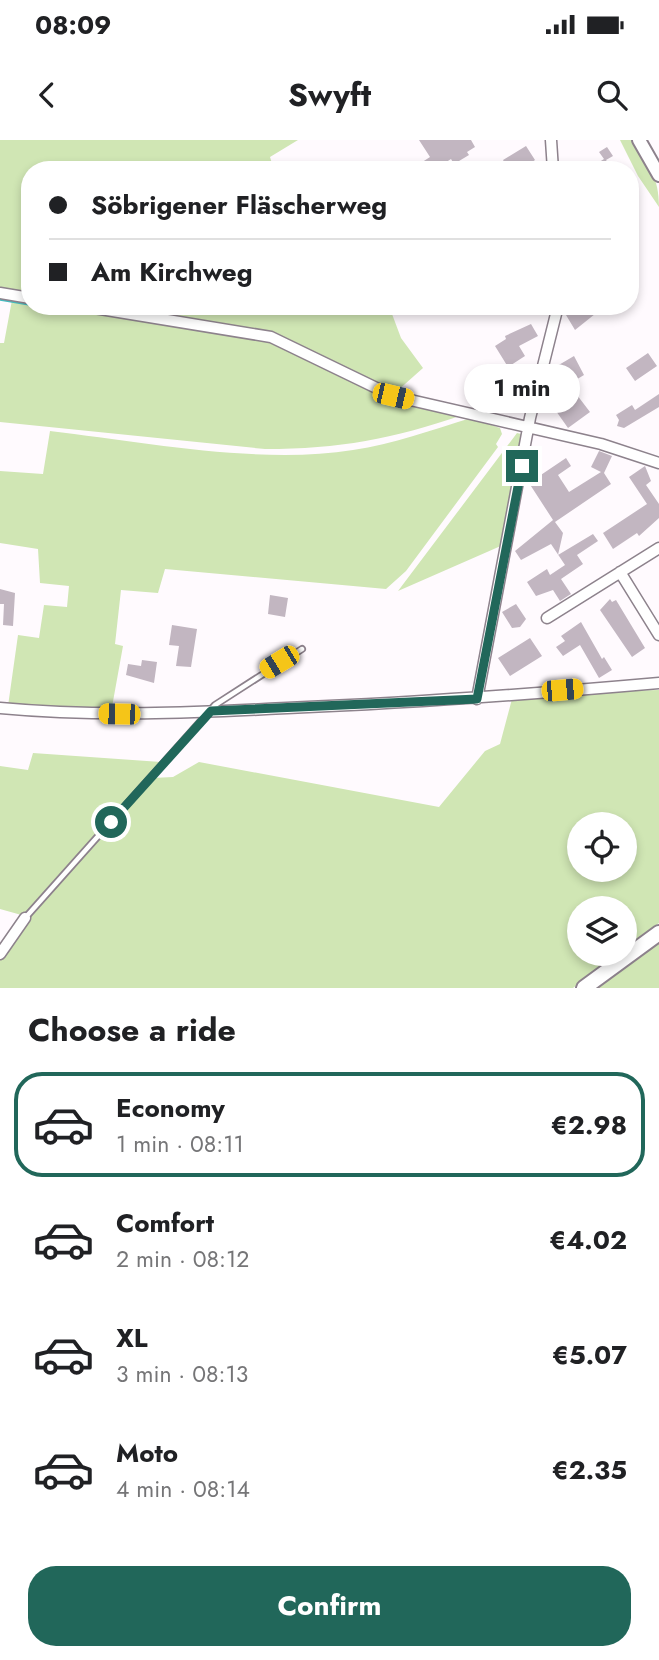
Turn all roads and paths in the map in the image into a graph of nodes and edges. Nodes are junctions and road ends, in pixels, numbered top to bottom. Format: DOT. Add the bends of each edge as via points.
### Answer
graph roads {
  1 [pos="551,140"];
  2 [pos="639,140"];
  3 [pos="552,161"];
  4 [pos="659,175"];
  5 [pos="0,293"];
  6 [pos="21,296"];
  7 [pos="137,315"];
  8 [pos="556,315"];
  9 [pos="528,430"];
  10 [pos="659,463"];
  11 [pos="659,548"];
  12 [pos="620,572"];
  13 [pos="547,618"];
  14 [pos="659,635"];
  15 [pos="302,649"];
  16 [pos="659,682"];
  17 [pos="477,699"];
  18 [pos="0,708"];
  19 [pos="211,711"];
  20 [pos="26,918"];
  21 [pos="659,933"];
  22 [pos="0,954"];
  23 [pos="584,988"];
  1 -- 3 [label="street"];
  2 -- 4 [label="street"];
  5 -- 6 [label="street"];
  7 -- 9 [label="street" via="271,337 393,396"];
  8 -- 9 [label="street"];
  9 -- 10 [label="street" via="601,444"];
  9 -- 17 [label="street"];
  11 -- 12 [label="street"];
  12 -- 13 [label="street"];
  12 -- 14 [label="street"];
  15 -- 19 [label="lane" via="253,677"];
  16 -- 17 [label="street"];
  17 -- 19 [label="street"];
  18 -- 19 [label="street" via="119,714"];
  19 -- 20 [label="lane"];
  20 -- 22 [label="street"];
  21 -- 23 [label="main road"];
}
